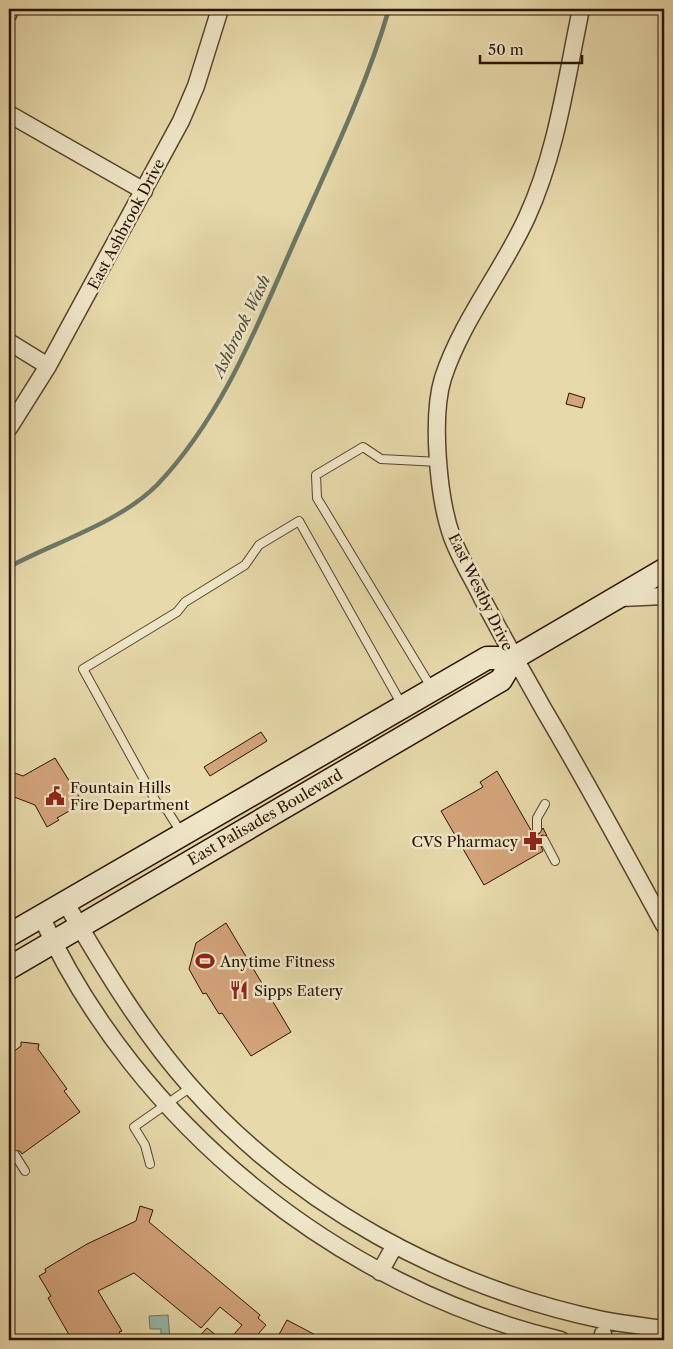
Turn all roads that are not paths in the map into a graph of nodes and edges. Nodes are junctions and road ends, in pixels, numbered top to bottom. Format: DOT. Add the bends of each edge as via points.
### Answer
graph roads {
  1 [pos="10,9"];
  2 [pos="220,9"];
  3 [pos="581,9"];
  4 [pos="9,14"];
  5 [pos="9,114"];
  6 [pos="144,191"];
  7 [pos="9,342"];
  8 [pos="48,366"];
  9 [pos="9,428"];
  10 [pos="439,462"];
  11 [pos="664,570"];
  12 [pos="664,596"];
  13 [pos="616,598"];
  14 [pos="514,658"];
  15 [pos="432,690"];
  16 [pos="404,707"];
  17 [pos="545,804"];
  18 [pos="537,829"];
  19 [pos="182,836"];
  20 [pos="544,840"];
  21 [pos="555,861"];
  22 [pos="65,902"];
  23 [pos="41,916"];
  24 [pos="664,925"];
  25 [pos="79,926"];
  26 [pos="9,935"];
  27 [pos="53,943"];
  28 [pos="9,968"];
  29 [pos="191,1086"];
  30 [pos="167,1106"];
  31 [pos="15,1155"];
  32 [pos="150,1164"];
  33 [pos="25,1171"];
  34 [pos="396,1245"];
  35 [pos="380,1272"];
  36 [pos="664,1329"];
  37 [pos="561,1340"];
  1 -- 4 [label="street"];
  2 -- 6 [label="street, East Ashbrook Drive" via="192,95"];
  3 -- 10 [label="street, East Westby Drive" via="554,142 528,214 508,257 468,322 443,378 438,407"];
  5 -- 6 [label="street"];
  6 -- 8 [label="street, East Ashbrook Drive"];
  7 -- 8 [label="street"];
  8 -- 9 [label="street, East Ashbrook Drive"];
  10 -- 14 [label="street, East Westby Drive" via="445,512 452,537"];
  10 -- 15 [label="lane" via="381,459 363,447 316,475 317,498"];
  11 -- 13 [label="street, East Palisades Boulevard"];
  12 -- 13 [label="street"];
  13 -- 14 [label="street, East Palisades Boulevard"];
  14 -- 15 [label="street, East Palisades Boulevard" via="487,658"];
  14 -- 24 [label="street, East Westby Drive"];
  14 -- 25 [label="street, East Palisades Boulevard" via="501,680"];
  15 -- 16 [label="street, East Palisades Boulevard"];
  16 -- 19 [label="street, East Palisades Boulevard"];
  16 -- 19 [label="lane" via="299,521 259,545 245,565 185,602 177,612 83,669 158,805 167,810"];
  17 -- 18 [label="lane" via="537,818"];
  19 -- 22 [label="street, East Palisades Boulevard"];
  20 -- 21 [label="lane"];
  22 -- 23 [label="street, East Palisades Boulevard"];
  22 -- 25 [label="street"];
  23 -- 26 [label="street, East Palisades Boulevard"];
  23 -- 27 [label="street"];
  25 -- 27 [label="street, East Palisades Boulevard"];
  25 -- 29 [label="street" via="137,1018"];
  27 -- 28 [label="street, East Palisades Boulevard"];
  27 -- 30 [label="street" via="100,1019"];
  29 -- 30 [label="lane"];
  29 -- 34 [label="street" via="237,1134 273,1165 324,1203"];
  30 -- 32 [label="lane" via="134,1127 145,1145"];
  30 -- 35 [label="street" via="213,1152 267,1198 317,1234"];
  31 -- 33 [label="lane"];
  34 -- 35 [label="street"];
  34 -- 36 [label="street" via="450,1272 533,1302 604,1320"];
  35 -- 37 [label="street" via="489,1320"];
}
